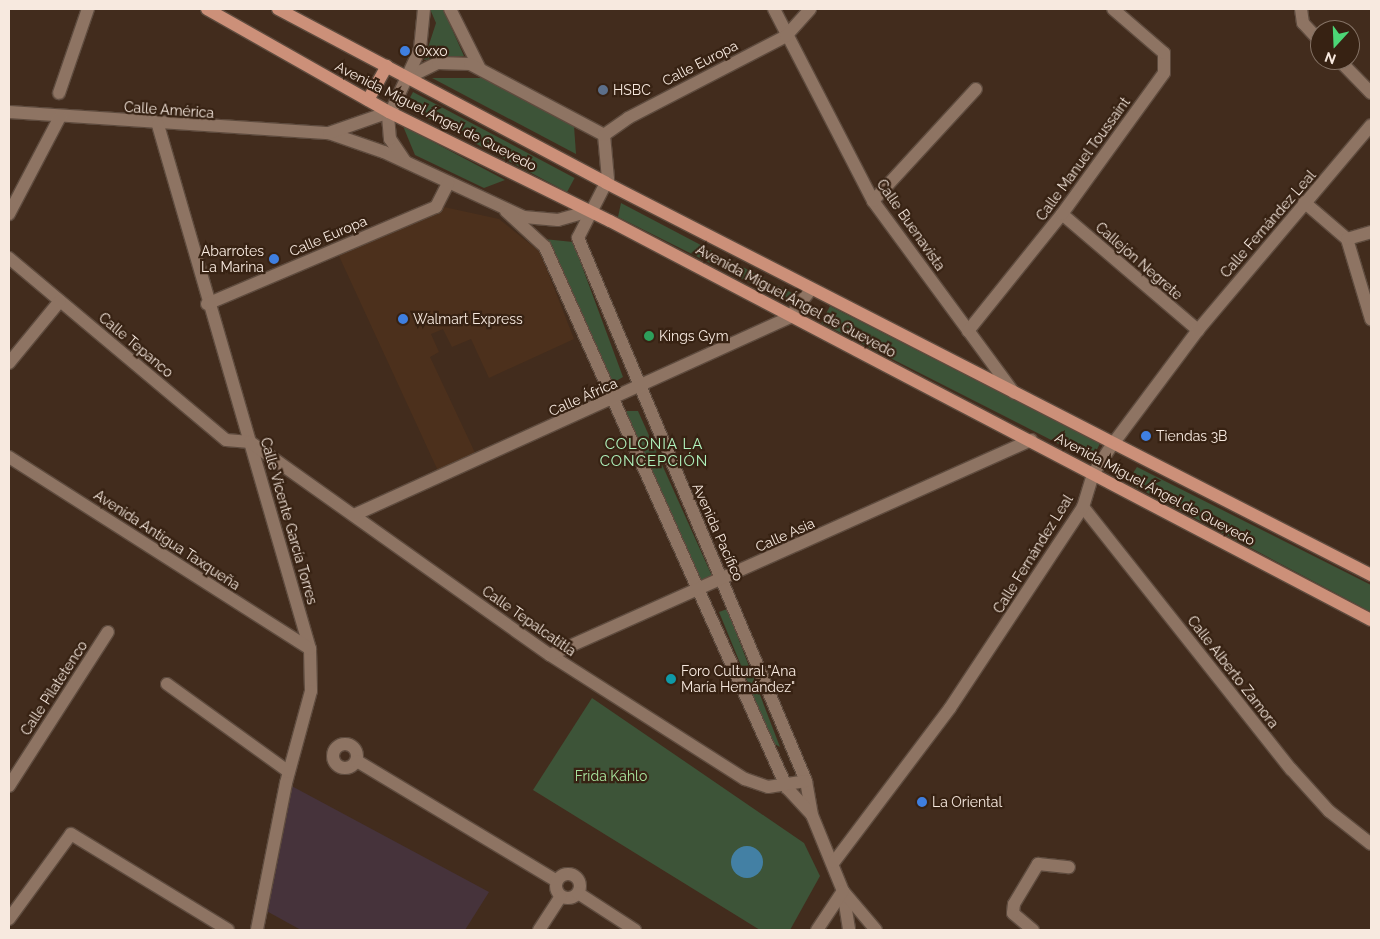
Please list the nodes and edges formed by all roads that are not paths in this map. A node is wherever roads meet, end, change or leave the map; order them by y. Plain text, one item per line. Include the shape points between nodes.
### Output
1 (88, 9) edge
2 (207, 9) edge
3 (278, 9) edge
4 (424, 9) edge
5 (450, 9) edge
6 (774, 9) edge
7 (810, 9) edge
8 (1113, 9) edge
9 (1301, 9) edge
10 (1310, 30) edge
11 (786, 36) junction
12 (387, 66) junction
13 (479, 67) junction
14 (1349, 70) edge
15 (409, 77) junction
16 (976, 89) dead end
17 (59, 93) dead end
18 (1371, 93) edge
19 (368, 100) junction
20 (9, 112) edge
21 (389, 112) junction
22 (60, 117) junction
23 (158, 125) junction
24 (1371, 125) edge
25 (329, 133) junction
26 (604, 135) junction
27 (407, 163) junction
28 (448, 183) junction
29 (606, 183) junction
30 (873, 201) junction
31 (1304, 202) junction
32 (590, 210) junction
33 (506, 211) junction
34 (9, 214) edge
35 (1062, 214) junction
36 (1371, 232) edge
37 (1347, 239) junction
38 (9, 258) edge
39 (811, 289) junction
40 (60, 301) junction
41 (207, 304) junction
42 (790, 316) junction
43 (1371, 319) edge
44 (1198, 330) junction
45 (968, 331) junction
46 (9, 363) edge
47 (639, 388) junction
48 (1014, 394) junction
49 (610, 401) junction
50 (1031, 440) junction
51 (250, 442) junction
52 (1112, 445) junction
53 (9, 457) edge
54 (1094, 474) junction
55 (1083, 507) junction
56 (354, 515) junction
57 (1371, 575) edge
58 (723, 580) junction
59 (697, 592) junction
60 (1371, 620) edge
61 (108, 632) dead end
62 (310, 649) junction
63 (550, 655) junction
64 (167, 684) dead end
65 (357, 761) dead end
66 (289, 772) junction
67 (806, 781) junction
68 (9, 786) edge
69 (787, 788) junction
70 (812, 815) junction
71 (1371, 844) edge
72 (834, 862) junction
73 (1069, 867) dead end
74 (557, 881) junction
75 (843, 890) junction
76 (578, 893) junction
77 (561, 896) junction
78 (9, 919) edge
79 (228, 930) edge
80 (257, 930) edge
81 (539, 930) edge
82 (635, 930) edge
83 (817, 930) edge
84 (848, 930) edge
85 (876, 930) edge
86 (1033, 930) edge

1 - 17 street
2 - 19 main road, Avenida Miguel Ángel de Quevedo
3 - 12 main road, Avenida Miguel Ángel de Quevedo
4 - 15 street via 425,29
5 - 13 street
6 - 11 street, Calle Buenavista
7 - 11 street
8 - 35 street, Calle Manuel Toussaint via 1164,53 1167,65
9 - 10 street via 1303,23
11 - 26 street, Calle Europa via 628,118
11 - 30 street, Calle Buenavista
12 - 15 main road, Avenida Miguel Ángel de Quevedo
12 - 19 main road
13 - 15 street, Avenida Miguel Ángel de Quevedo via 444,62
13 - 26 street, Avenida Miguel Ángel de Quevedo
14 - 18 street
15 - 21 street
15 - 29 main road, Avenida Miguel Ángel de Quevedo
16 - 30 street
19 - 21 main road, Avenida Miguel Ángel de Quevedo
20 - 22 street, Calle América
21 - 25 street, Calle América
21 - 27 street, Calle América via 390,139
21 - 32 main road, Avenida Miguel Ángel de Quevedo
22 - 23 street, Calle América
22 - 34 street
23 - 25 street, Calle América
23 - 41 street, Calle Vicente García Torres
24 - 31 street, Calle Fernández Leal
25 - 27 street, Calle América
26 - 29 street via 609,162
27 - 28 street, Calle América
28 - 33 street, Calle América
28 - 41 street, Calle Europa via 436,207
29 - 32 street, Avenida Pacífico
29 - 39 main road, Avenida Miguel Ángel de Quevedo
30 - 45 street, Calle Buenavista
31 - 37 street
31 - 44 street, Calle Fernández Leal
32 - 33 street, Calle América via 548,220
32 - 42 main road, Avenida Miguel Ángel de Quevedo
32 - 47 street, Avenida Pacífico via 578,238
33 - 49 street, Avenida Pacífico via 545,247
35 - 44 street, Callejón Negrete
35 - 45 street, Calle Manuel Toussaint
36 - 37 street
37 - 43 street
38 - 40 street, Calle Tepanco
39 - 42 street, Calle África
39 - 48 main road, Avenida Miguel Ángel de Quevedo
40 - 46 street
40 - 51 street, Calle Tepanco via 226,440
41 - 51 street, Calle Vicente García Torres
42 - 47 street, Calle África
42 - 50 main road, Avenida Miguel Ángel de Quevedo
44 - 52 street, Calle Fernández Leal
45 - 48 street, Calle Buenavista
47 - 49 street, Calle África
47 - 58 street, Avenida Pacífico
48 - 52 main road, Avenida Miguel Ángel de Quevedo
49 - 56 street, Calle África
49 - 59 street, Avenida Pacífico
50 - 54 main road, Avenida Miguel Ángel de Quevedo
50 - 58 street, Calle Asia
51 - 56 street, Calle Tepalcatitla
51 - 62 street, Calle Vicente García Torres
52 - 54 street, Calle Fernández Leal
52 - 57 main road, Avenida Miguel Ángel de Quevedo
53 - 62 street, Avenida Antigua Taxqueña
54 - 55 street, Calle Fernández Leal
54 - 60 main road, Avenida Miguel Ángel de Quevedo
55 - 71 street, Calle Alberto Zamora via 1291,770 1328,810
55 - 72 street, Calle Fernández Leal via 950,708
56 - 63 street, Calle Tepalcatitla
58 - 59 street, Calle Asia
58 - 67 street, Avenida Pacífico
59 - 63 street, Calle Asia
59 - 69 street, Avenida Pacífico
61 - 68 street, Calle Pilatetenco
62 - 66 street, Calle Vicente García Torres via 311,691
63 - 69 street, Calle Tepalcatitla via 746,779
64 - 66 street
65 - 74 street
66 - 80 street, Calle Vicente García Torres
67 - 69 street
67 - 70 street, Avenida Pacífico
69 - 70 street, Avenida Pacífico
70 - 72 street, Avenida Pacífico
72 - 75 street, Avenida Pacífico
73 - 86 street via 1038,864 1014,904 1013,913
74 - 76 street via 574,876 579,882
74 - 77 street
75 - 83 street
75 - 84 street, Avenida Pacífico
75 - 85 street
76 - 77 street via 572,898
76 - 82 street
77 - 81 street
78 - 79 street via 71,834

